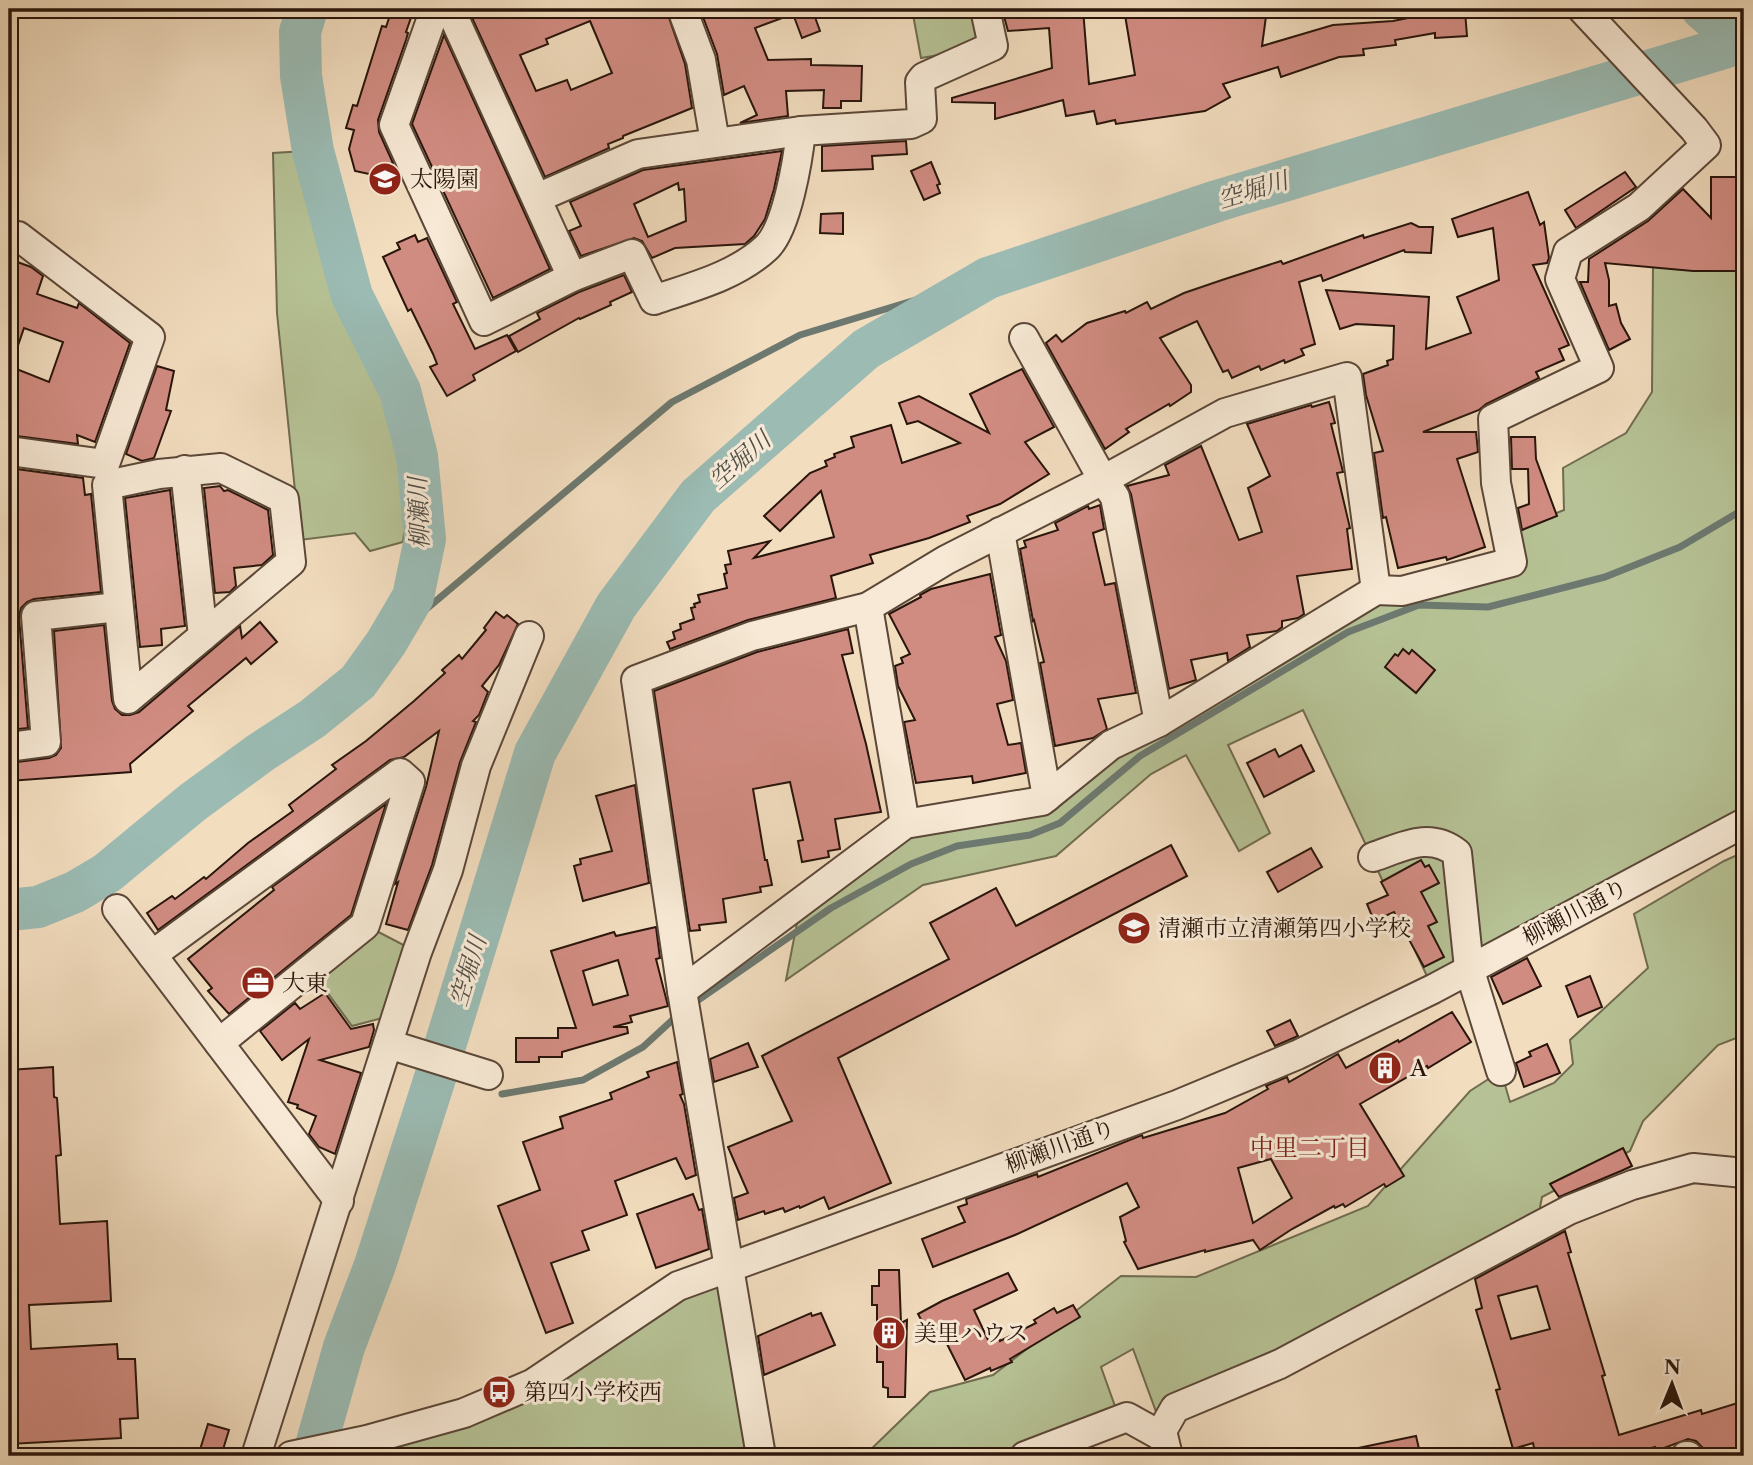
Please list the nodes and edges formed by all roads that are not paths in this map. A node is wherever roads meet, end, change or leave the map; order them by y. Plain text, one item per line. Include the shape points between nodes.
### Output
1 (435, 9) edge
2 (450, 9) edge
3 (682, 9) edge
4 (985, 9) edge
5 (1583, 11) edge
6 (802, 131) junction
7 (715, 142) junction
8 (537, 198) junction
9 (9, 237) edge
10 (572, 277) junction
11 (1024, 338) dead end
12 (9, 451) edge
13 (185, 470) junction
14 (106, 475) junction
15 (1103, 480) junction
16 (1000, 532) junction
17 (1376, 590) junction
18 (118, 607) junction
19 (868, 607) junction
20 (203, 636) junction
21 (529, 636) dead end
22 (1159, 722) junction
23 (9, 747) edge
24 (1047, 797) junction
25 (1744, 823) edge
26 (905, 824) junction
27 (1373, 857) dead end
28 (117, 909) dead end
29 (152, 955) junction
30 (1469, 968) junction
31 (684, 1004) junction
32 (219, 1042) junction
33 (391, 1044) junction
34 (1502, 1071) dead end
35 (488, 1075) dead end
36 (1744, 1173) edge
37 (339, 1201) junction
38 (730, 1268) junction
39 (1166, 1446) edge
40 (256, 1456) edge
41 (291, 1456) edge
42 (761, 1456) edge
43 (1025, 1456) edge

1 - 10 street via 394,125 484,321
2 - 8 street
3 - 7 street via 701,60
4 - 6 street via 993,46 924,77 920,82 922,118 911,124
5 - 17 street via 1706,145 1639,206 1568,252 1560,279 1599,369 1493,419 1496,483 1512,562 1402,591
6 - 7 street
6 - 10 street via 776,236 750,260 710,281 654,300 632,254
7 - 8 street via 638,154
8 - 10 street
9 - 14 street via 18,236 150,337
11 - 15 street
12 - 14 street
13 - 14 street
13 - 20 street
13 - 20 street via 221,468 284,499 291,562
14 - 18 street
15 - 16 street
15 - 17 street via 1225,413 1347,377
15 - 22 street via 1115,497
16 - 19 street
16 - 24 street
17 - 22 street
18 - 20 street via 128,699
18 - 23 street via 36,615 46,742
19 - 26 street
19 - 31 street via 751,636 636,680
21 - 33 street via 476,766 448,870 417,952
22 - 24 street via 1111,745
24 - 26 street
25 - 30 street, 柳瀬川通り
26 - 31 street
27 - 30 street via 1422,841 1446,845 1457,853
28 - 29 street
29 - 32 street
29 - 32 street via 400,772 410,782 365,925
30 - 34 street
30 - 38 street, 柳瀬川通り via 1297,1055 1177,1105
31 - 38 street
32 - 37 street
33 - 35 street
33 - 37 street
36 - 39 street via 1693,1168 1569,1210 1280,1364 1175,1408 1162,1431
37 - 40 street
38 - 41 street, 柳瀬川通り via 678,1286 533,1384 464,1413
38 - 42 street
39 - 43 street via 1127,1417

